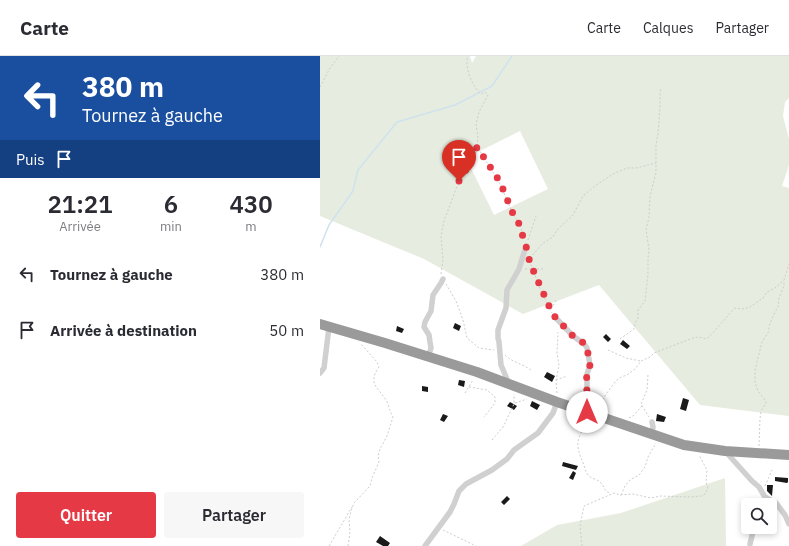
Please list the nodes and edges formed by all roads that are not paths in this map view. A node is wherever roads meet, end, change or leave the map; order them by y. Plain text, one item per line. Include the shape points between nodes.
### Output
1 (526, 246) road end
2 (443, 279) road end
3 (555, 317) road end
4 (325, 326) edge
5 (428, 356) junction
6 (320, 373) edge
7 (509, 384) junction
8 (557, 402) junction
9 (591, 413) junction
10 (652, 422) road end
11 (655, 434) junction
12 (725, 451) junction
13 (789, 455) edge
14 (766, 498) edge
15 (777, 504) edge
16 (789, 524) edge
17 (752, 534) edge
18 (750, 544) dead end
19 (425, 546) edge

1 - 7 street via 520,266 507,290 506,308 497,334 501,365
2 - 5 street via 433,295 432,311 424,322 431,348
3 - 9 street via 587,348 590,365 586,385
4 - 5 highway
4 - 6 street via 324,368
5 - 7 highway
7 - 8 highway
8 - 9 highway
8 - 19 street via 553,413 538,433 501,463 458,491 454,504
9 - 11 highway
10 - 11 street
11 - 12 highway via 684,445
12 - 13 highway
12 - 14 street
15 - 16 street
17 - 18 street

